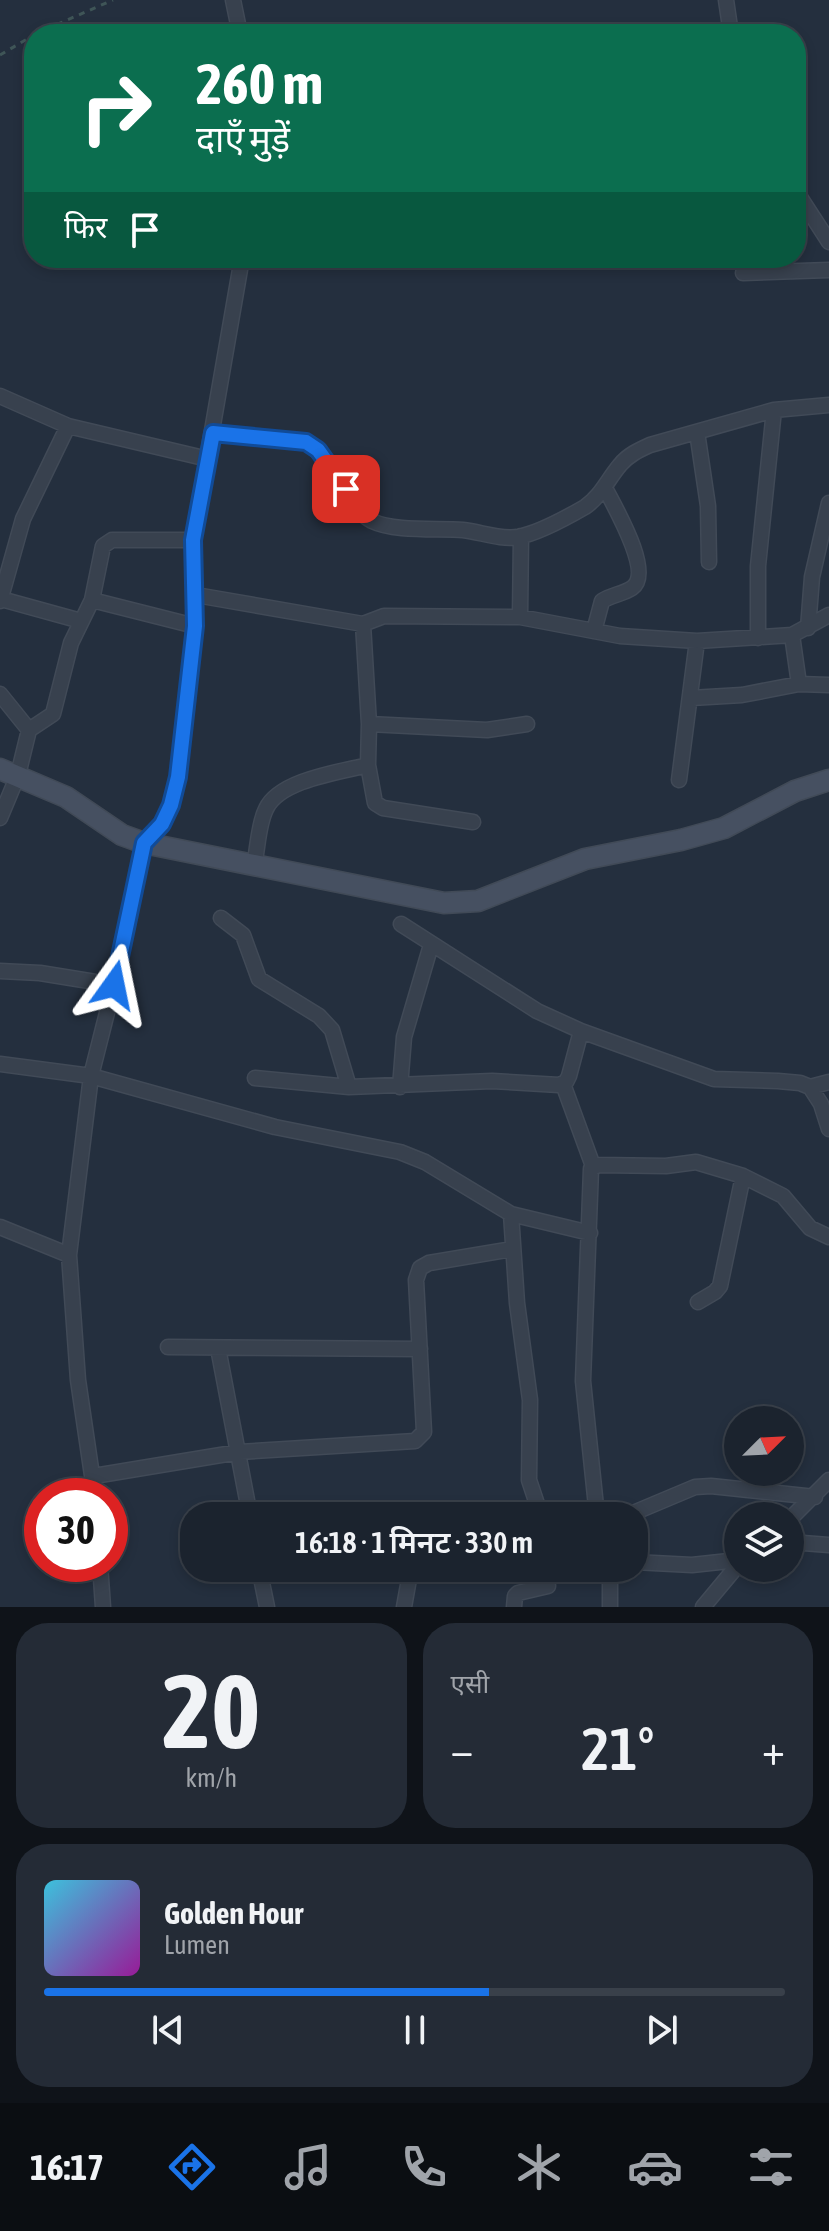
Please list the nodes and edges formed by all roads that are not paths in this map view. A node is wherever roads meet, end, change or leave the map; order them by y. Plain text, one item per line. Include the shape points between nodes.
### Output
1 (233, 0) edge
2 (726, 0) edge
3 (238, 24) edge
4 (730, 24) edge
5 (806, 206) edge
6 (829, 242) edge
7 (240, 268) edge
8 (829, 270) edge
9 (743, 273) dead end
10 (0, 396) edge
11 (829, 405) edge
12 (774, 410) junction
13 (68, 426) junction
14 (697, 432) junction
15 (213, 433) junction
16 (208, 459) junction
17 (605, 488) junction
18 (829, 503) edge
19 (521, 536) junction
20 (193, 540) junction
21 (709, 562) dead end
22 (196, 595) junction
23 (0, 600) edge
24 (92, 600) junction
25 (829, 615) edge
26 (520, 617) junction
27 (81, 621) junction
28 (363, 624) junction
29 (195, 626) junction
30 (808, 628) junction
31 (594, 631) junction
32 (792, 635) junction
33 (758, 638) junction
34 (697, 641) junction
35 (799, 684) junction
36 (829, 685) edge
37 (0, 694) edge
38 (691, 698) junction
39 (369, 724) junction
40 (527, 724) dead end
41 (29, 730) junction
42 (368, 765) junction
43 (9, 772) edge
44 (679, 780) dead end
45 (829, 780) edge
46 (0, 818) edge
47 (473, 822) dead end
48 (144, 843) junction
49 (254, 865) junction
50 (221, 918) dead end
51 (401, 924) dead end
52 (431, 945) junction
53 (0, 971) edge
54 (114, 985) junction
55 (581, 1031) junction
56 (0, 1064) edge
57 (91, 1076) junction
58 (255, 1078) dead end
59 (829, 1082) edge
60 (563, 1084) junction
61 (349, 1087) junction
62 (400, 1087) junction
63 (810, 1087) junction
64 (829, 1129) edge
65 (593, 1166) junction
66 (743, 1176) junction
67 (511, 1214) junction
68 (0, 1227) edge
69 (590, 1233) junction
70 (829, 1237) edge
71 (512, 1249) junction
72 (69, 1255) junction
73 (698, 1302) dead end
74 (168, 1347) dead end
75 (218, 1348) junction
76 (420, 1349) junction
77 (239, 1452) junction
78 (94, 1476) joint
79 (829, 1480) edge
80 (815, 1497) junction
81 (248, 1502) edge
82 (536, 1502) edge
83 (596, 1502) edge
84 (648, 1507) edge
85 (804, 1507) edge
86 (804, 1543) edge
87 (829, 1545) edge
88 (648, 1563) edge
89 (724, 1563) edge
90 (724, 1580) edge
91 (101, 1582) edge
92 (262, 1582) edge
93 (408, 1582) edge
94 (610, 1582) edge
95 (548, 1586) dead end
96 (103, 1607) edge
97 (267, 1607) edge
98 (404, 1607) edge
99 (514, 1607) edge
100 (610, 1607) edge
101 (703, 1607) edge

1 - 3 street
2 - 4 street
5 - 6 street
7 - 15 street
8 - 9 street
10 - 13 street
11 - 12 street
12 - 14 street
12 - 33 street via 758,566
13 - 16 street
13 - 23 street via 23,519
14 - 17 street via 633,453
14 - 21 street via 708,506
15 - 16 street
15 - 19 street via 306,442 318,450 359,510 384,525
16 - 20 street
17 - 19 street via 585,507
17 - 31 street via 624,525 639,576 632,588 602,601
18 - 30 street via 812,577
19 - 26 street
20 - 22 street
20 - 24 street via 106,542
22 - 28 street
22 - 29 street
23 - 27 street
24 - 27 street
24 - 29 street
25 - 30 street
26 - 28 street via 384,616
26 - 31 street
27 - 41 street via 53,714
28 - 39 street
29 - 48 street via 178,777 162,824
30 - 32 street
31 - 34 street
32 - 33 street
32 - 35 street
33 - 34 street
34 - 38 street
35 - 36 street
35 - 38 street
37 - 41 street
38 - 44 street
39 - 40 street via 487,730
39 - 42 street
41 - 43 street
42 - 47 street via 375,803 383,808
42 - 49 street via 306,780 272,800 265,810
43 - 46 street
43 - 48 street via 66,797 122,835
45 - 49 street via 795,791 724,828 585,859 478,901 444,903
48 - 49 street
48 - 54 street
50 - 61 street via 243,935 259,979 319,1016 332,1030
51 - 52 street
52 - 55 street via 537,1011
52 - 62 street via 404,1037
53 - 54 street
54 - 57 street
55 - 60 street
55 - 63 street via 714,1079
56 - 57 street
57 - 67 street via 275,1127 413,1157
57 - 72 street
58 - 61 street
59 - 63 street
60 - 62 street via 492,1081
60 - 65 street
61 - 62 street
63 - 64 street
65 - 66 street via 696,1162
65 - 69 street
66 - 70 street via 783,1196 810,1228
66 - 73 street via 720,1286
67 - 69 street
67 - 71 street
68 - 72 street
69 - 83 street via 583,1381
71 - 76 street via 420,1268
71 - 82 street via 530,1400 529,1480
72 - 78 street via 78,1380
74 - 75 street
75 - 76 street
75 - 77 street
76 - 77 street via 424,1432 415,1441
77 - 78 street
77 - 81 street
79 - 80 street
80 - 84 street via 711,1486 695,1487
80 - 85 street
86 - 87 street
88 - 89 street
90 - 101 street
91 - 96 street
92 - 97 street
93 - 98 street
94 - 100 street
95 - 99 street via 518,1593

